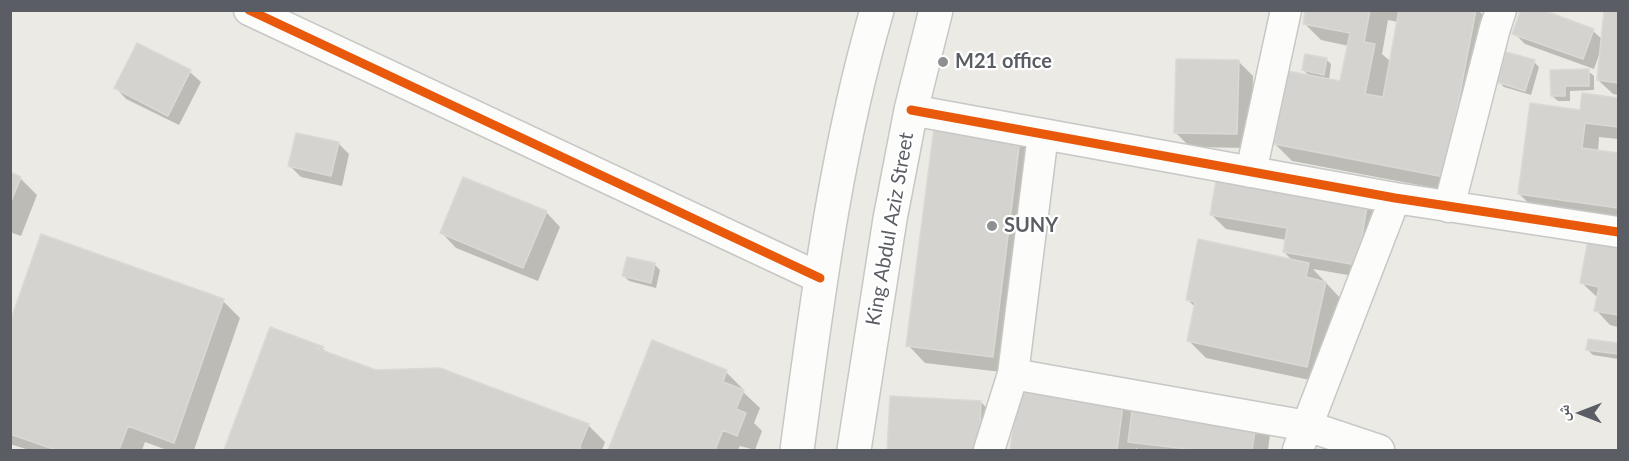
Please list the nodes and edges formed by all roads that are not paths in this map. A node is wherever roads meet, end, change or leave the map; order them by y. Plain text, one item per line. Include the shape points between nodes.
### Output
1 (249, 10) edge
2 (877, 10) edge
3 (936, 10) edge
4 (1286, 10) edge
5 (1502, 10) edge
6 (911, 110) junction
7 (1043, 134) junction
8 (1251, 172) junction
9 (1395, 198) junction
10 (1449, 207) junction
11 (1618, 232) edge
12 (820, 278) junction
13 (1013, 374) junction
14 (1302, 438) edge
15 (856, 446) edge
16 (797, 450) edge
17 (989, 450) edge
18 (1379, 450) edge

1 - 12 street
2 - 12 street via 839,166
3 - 6 street, King Abdul Aziz Street
4 - 8 street
5 - 10 street
6 - 7 street
6 - 15 street, King Abdul Aziz Street via 890,219
7 - 8 street
7 - 13 street
8 - 9 street
9 - 10 street
9 - 14 street
10 - 11 street
12 - 16 street
13 - 14 street
13 - 17 street
14 - 18 street

